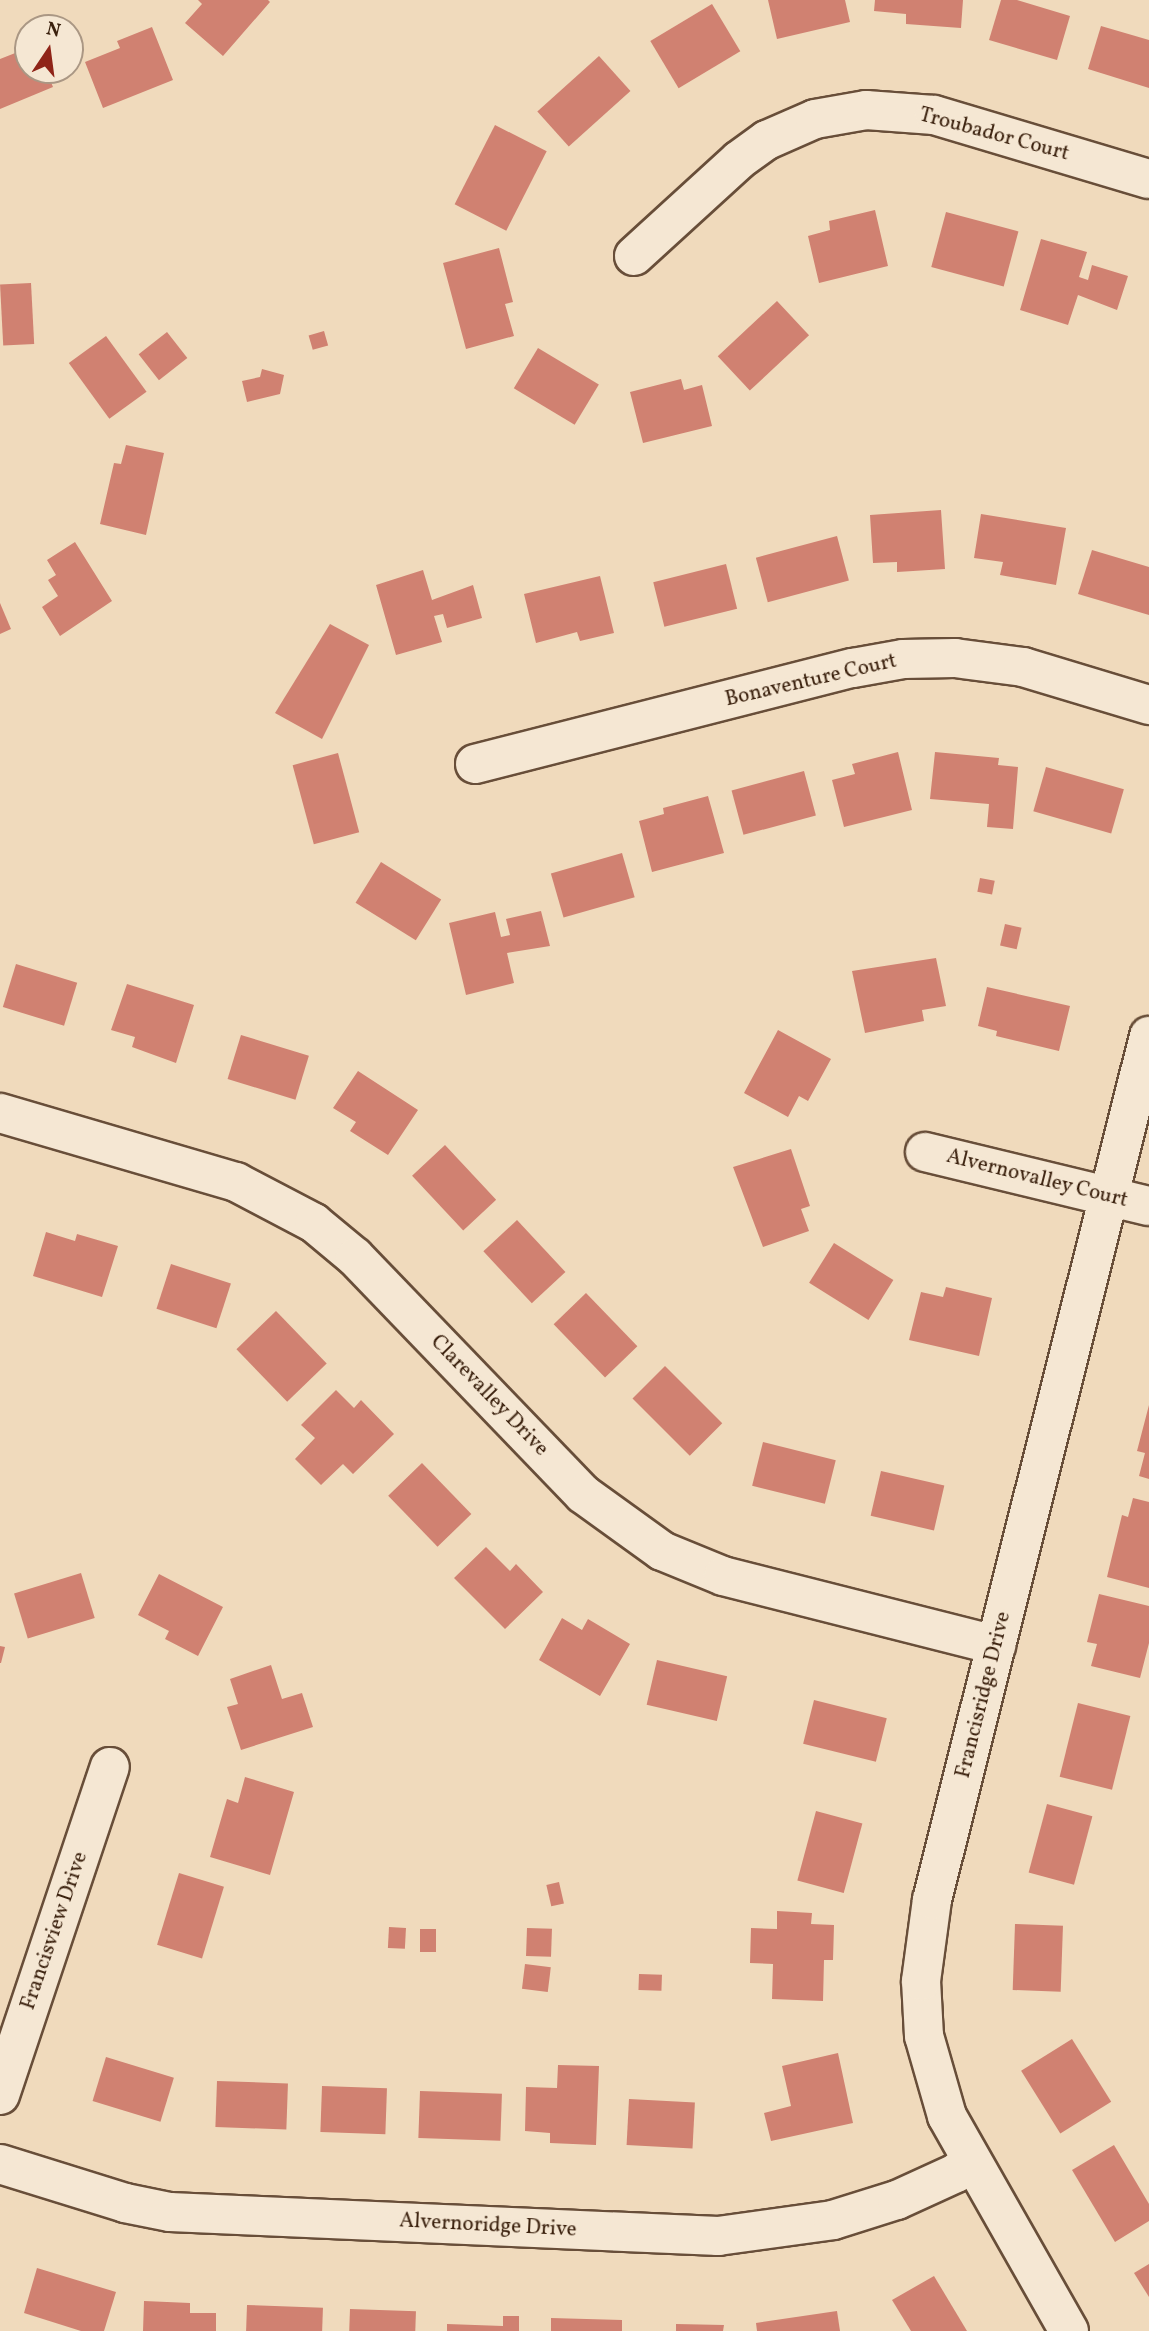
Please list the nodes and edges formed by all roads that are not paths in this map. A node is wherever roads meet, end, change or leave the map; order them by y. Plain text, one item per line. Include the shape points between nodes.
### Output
1 (1149, 179) edge
2 (634, 257) dead end
3 (1149, 705) edge
4 (475, 764) dead end
5 (1149, 1037) edge
6 (0, 1113) edge
7 (925, 1152) dead end
8 (1110, 1196) junction
9 (1149, 1206) edge
10 (996, 1645) junction
11 (110, 1768) dead end
12 (0, 2095) edge
13 (969, 2162) junction
14 (0, 2164) edge
15 (1069, 2331) edge

1 - 2 street, Troubador Court via 934,115 866,110 815,120 767,140
3 - 4 street, Bonaventure Court via 1023,667 955,658 903,659
5 - 8 street, Francisridge Drive
6 - 10 street, Clarevalley Drive via 236,1182 314,1223 355,1257 583,1494 662,1551 723,1576
7 - 8 street, Alvernovalley Court
8 - 9 street, Alvernovalley Court
8 - 10 street, Francisridge Drive
10 - 13 street, Francisridge Drive via 932,1900 921,1982 924,2036 932,2070
11 - 12 street, Francisview Drive
13 - 14 street, Alvernoridge Drive via 957,2173 897,2200 833,2220 719,2236 170,2212 125,2203
13 - 15 street, Francisridge Drive

